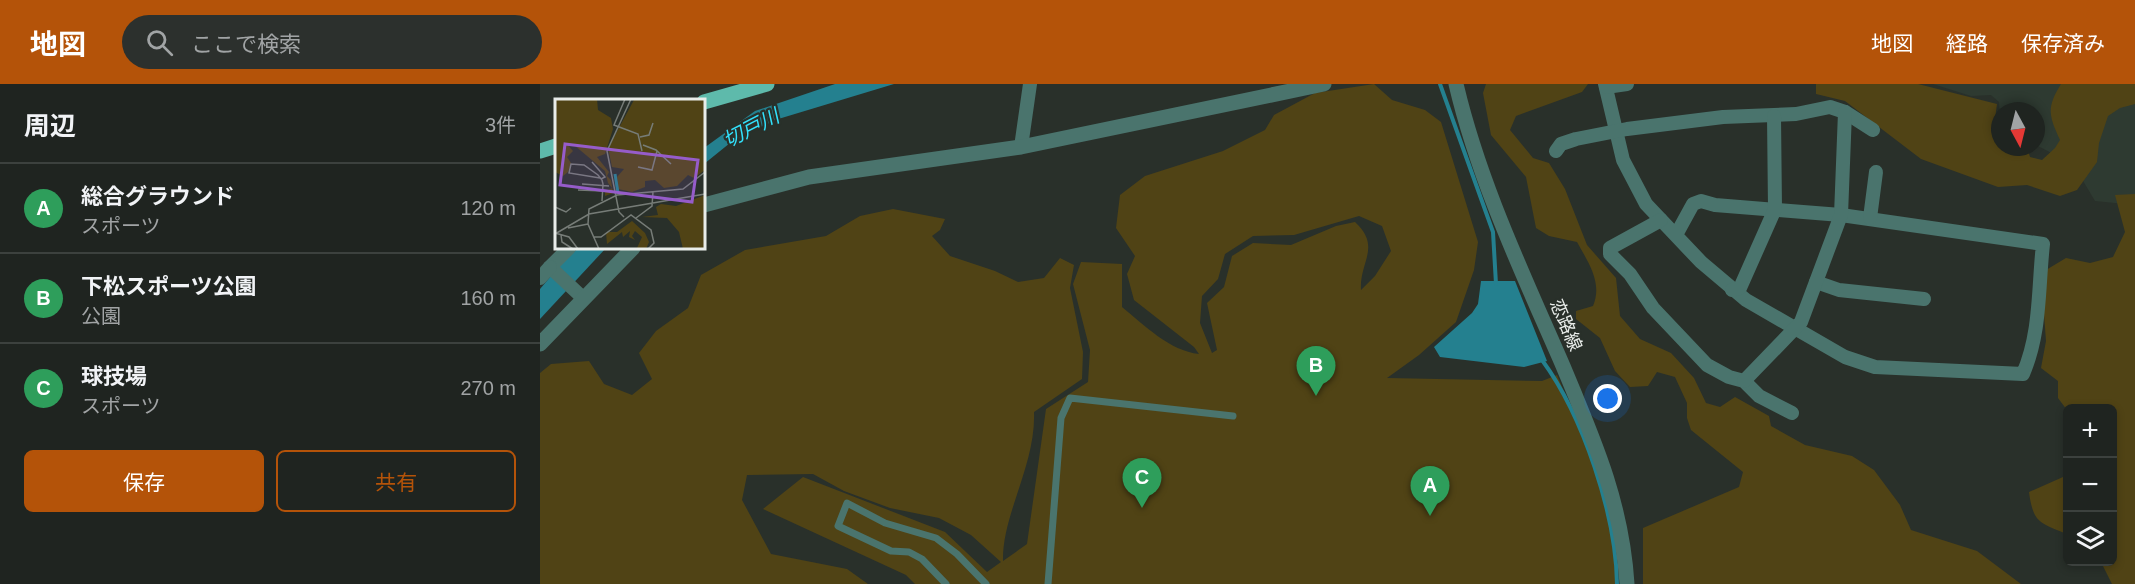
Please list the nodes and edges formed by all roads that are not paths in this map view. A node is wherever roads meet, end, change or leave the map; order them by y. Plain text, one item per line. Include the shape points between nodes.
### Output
1 (767, 84) edge
2 (1030, 84) edge
3 (1324, 84) edge
4 (1455, 84) edge
5 (1627, 84) edge
6 (1606, 86) edge
7 (705, 102) edge
8 (1845, 112) junction
9 (1774, 116) junction
10 (1873, 130) dead end
11 (1616, 132) junction
12 (555, 146) edge
13 (1021, 147) junction
14 (540, 151) edge
15 (1556, 151) dead end
16 (1876, 172) dead end
17 (705, 205) edge
18 (1775, 209) junction
19 (1841, 215) junction
20 (1870, 219) junction
21 (1661, 220) junction
22 (1676, 235) junction
23 (568, 249) edge
24 (632, 249) edge
25 (551, 268) junction
26 (540, 278) edge
27 (1816, 282) junction
28 (1732, 290) junction
29 (579, 295) junction
30 (1924, 299) dead end
31 (1796, 329) junction
32 (540, 344) edge
33 (1744, 381) junction
34 (1792, 413) dead end
35 (1233, 416) dead end
36 (946, 584) edge
37 (986, 584) edge
38 (1048, 584) edge
39 (1627, 584) edge

1 - 7 main road
2 - 13 street
3 - 13 street
4 - 39 street, 恋路線 via 1495,206 1612,489 1621,524
5 - 6 street
6 - 11 street
8 - 9 street via 1830,107
8 - 10 street
8 - 19 street
9 - 11 street via 1723,117
9 - 18 street
11 - 15 street via 1561,144
11 - 21 street via 1636,188
12 - 14 main road
13 - 17 street via 820,175
16 - 20 street
18 - 19 street
18 - 22 street via 1701,201 1693,204
18 - 28 street via 1740,288
19 - 20 street
19 - 27 street
20 - 31 street via 2043,244 2039,319 2023,374 1875,367 1845,357
21 - 22 street
21 - 33 street via 1610,248 1610,254 1630,274 1653,308 1707,365
22 - 28 street
23 - 25 street
24 - 29 street
25 - 26 street
25 - 29 street
27 - 30 street via 1839,290
27 - 31 street
28 - 31 street
29 - 32 street
31 - 33 street
33 - 34 street via 1759,396
35 - 38 lane via 1070,398 1061,418
36 - 37 lane via 922,559 909,552 891,551 838,526 848,503 885,523 936,538

